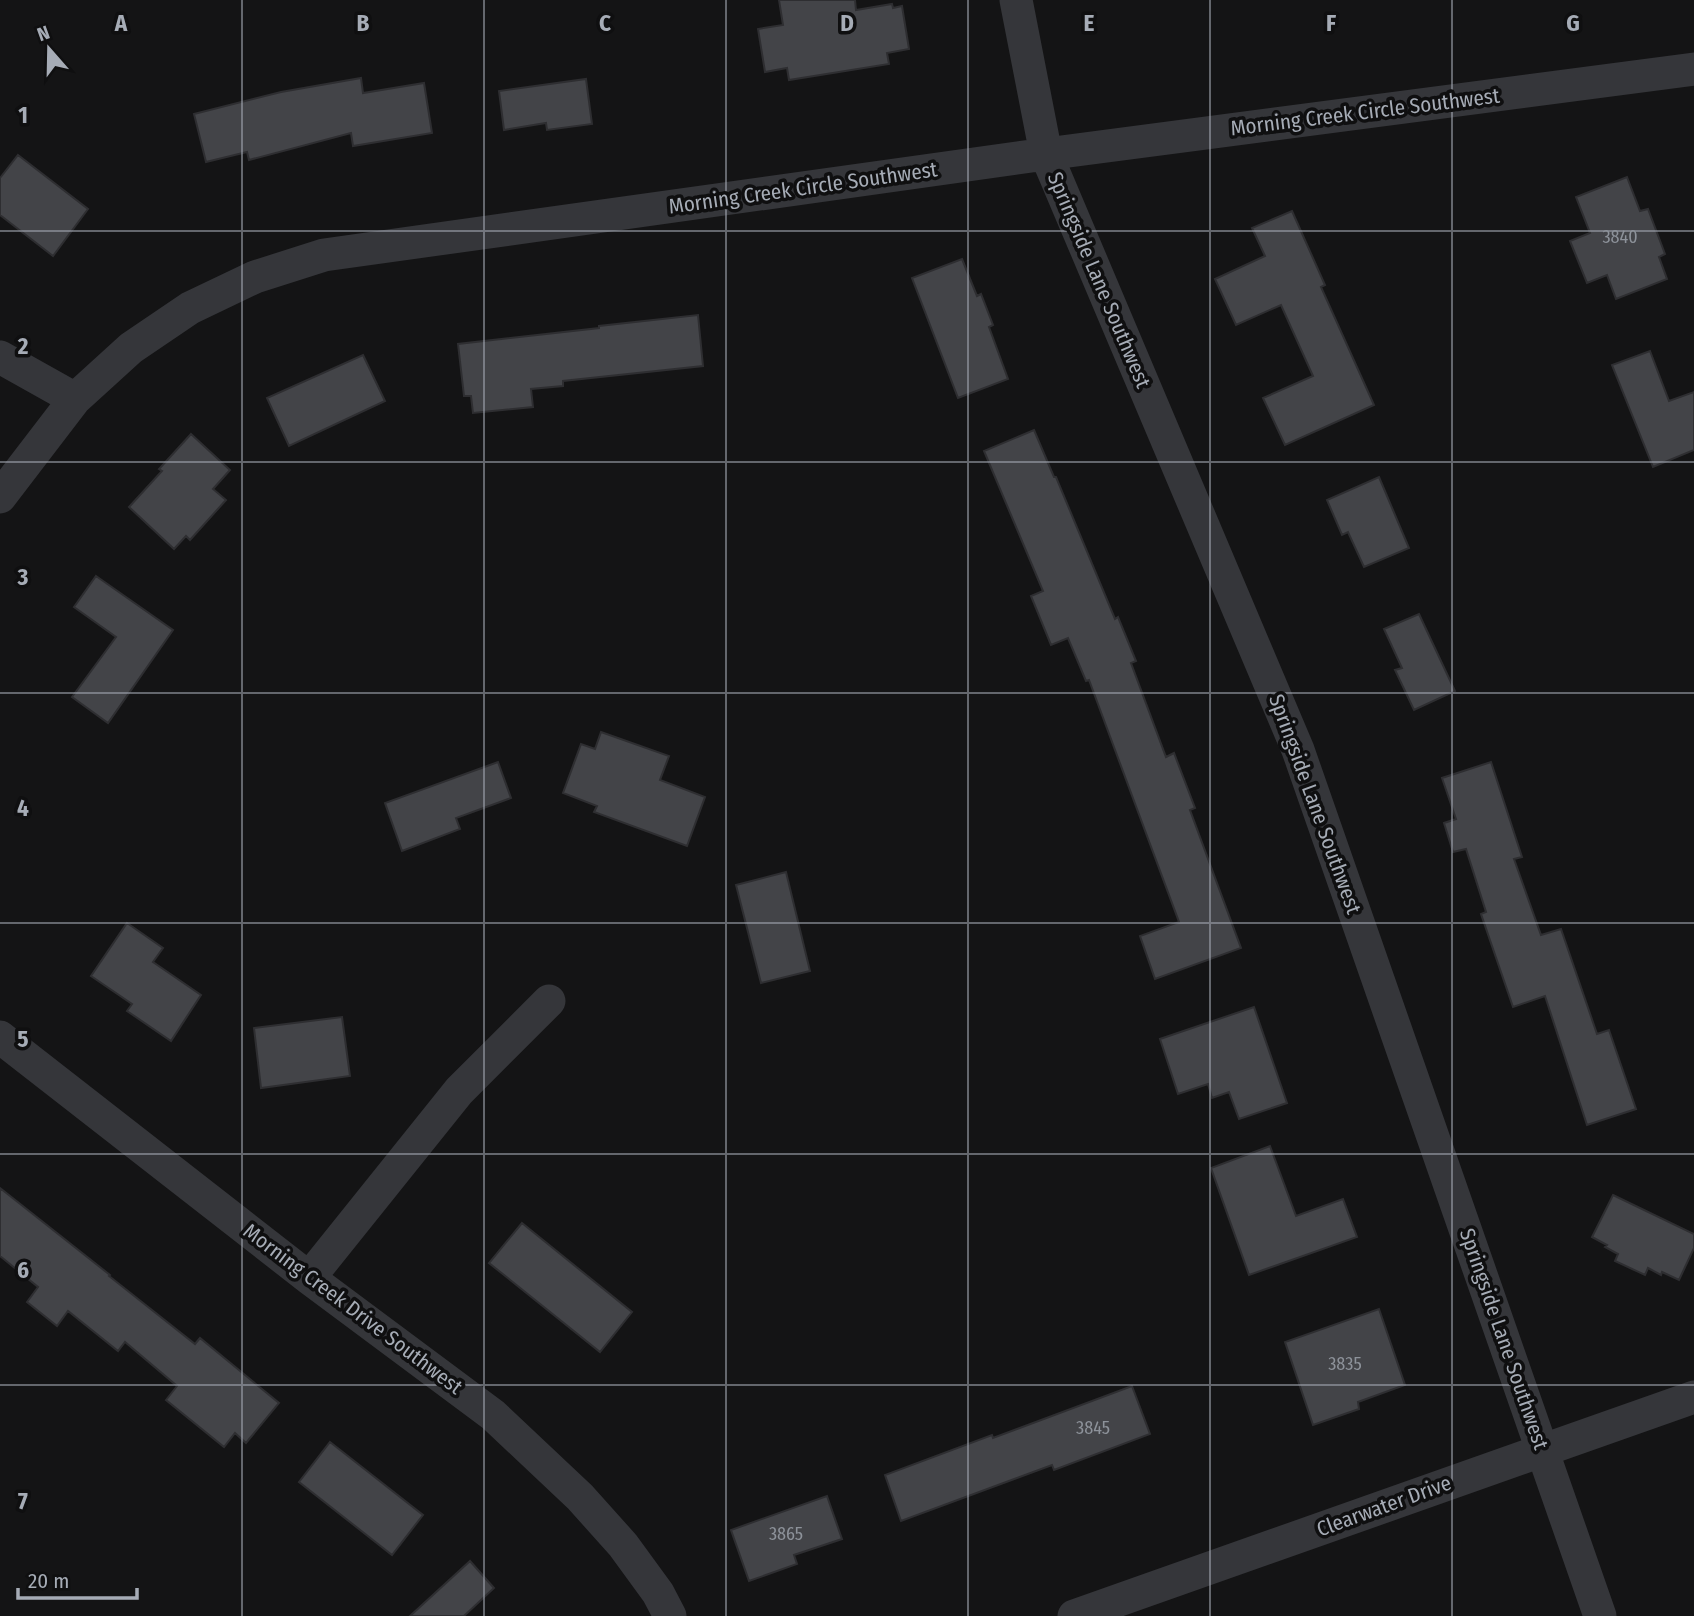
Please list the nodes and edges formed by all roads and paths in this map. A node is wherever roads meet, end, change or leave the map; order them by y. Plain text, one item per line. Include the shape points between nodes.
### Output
1 (1016, 0) edge
2 (1694, 69) edge
3 (1046, 154) junction
4 (0, 356) edge
5 (75, 398) junction
6 (0, 497) edge
7 (549, 1001) dead end
8 (0, 1037) edge
9 (309, 1278) junction
10 (1694, 1396) edge
11 (1542, 1450) junction
12 (670, 1616) edge
13 (1074, 1616) edge
14 (1600, 1616) edge

1 - 3 street, Springside Lane Southwest
2 - 3 street, Morning Creek Circle Southwest
3 - 5 street, Morning Creek Circle Southwest via 324,255 255,277 190,308 131,348
3 - 11 street, Springside Lane Southwest via 1298,750
4 - 5 street
5 - 6 street, Morning Creek Circle Southwest
7 - 9 street via 459,1091
8 - 9 street, Morning Creek Drive Southwest
9 - 12 street, Morning Creek Drive Southwest via 503,1424 623,1545
10 - 11 street, Clearwater Drive
11 - 13 street, Clearwater Drive
11 - 14 street, Springside Lane Southwest

